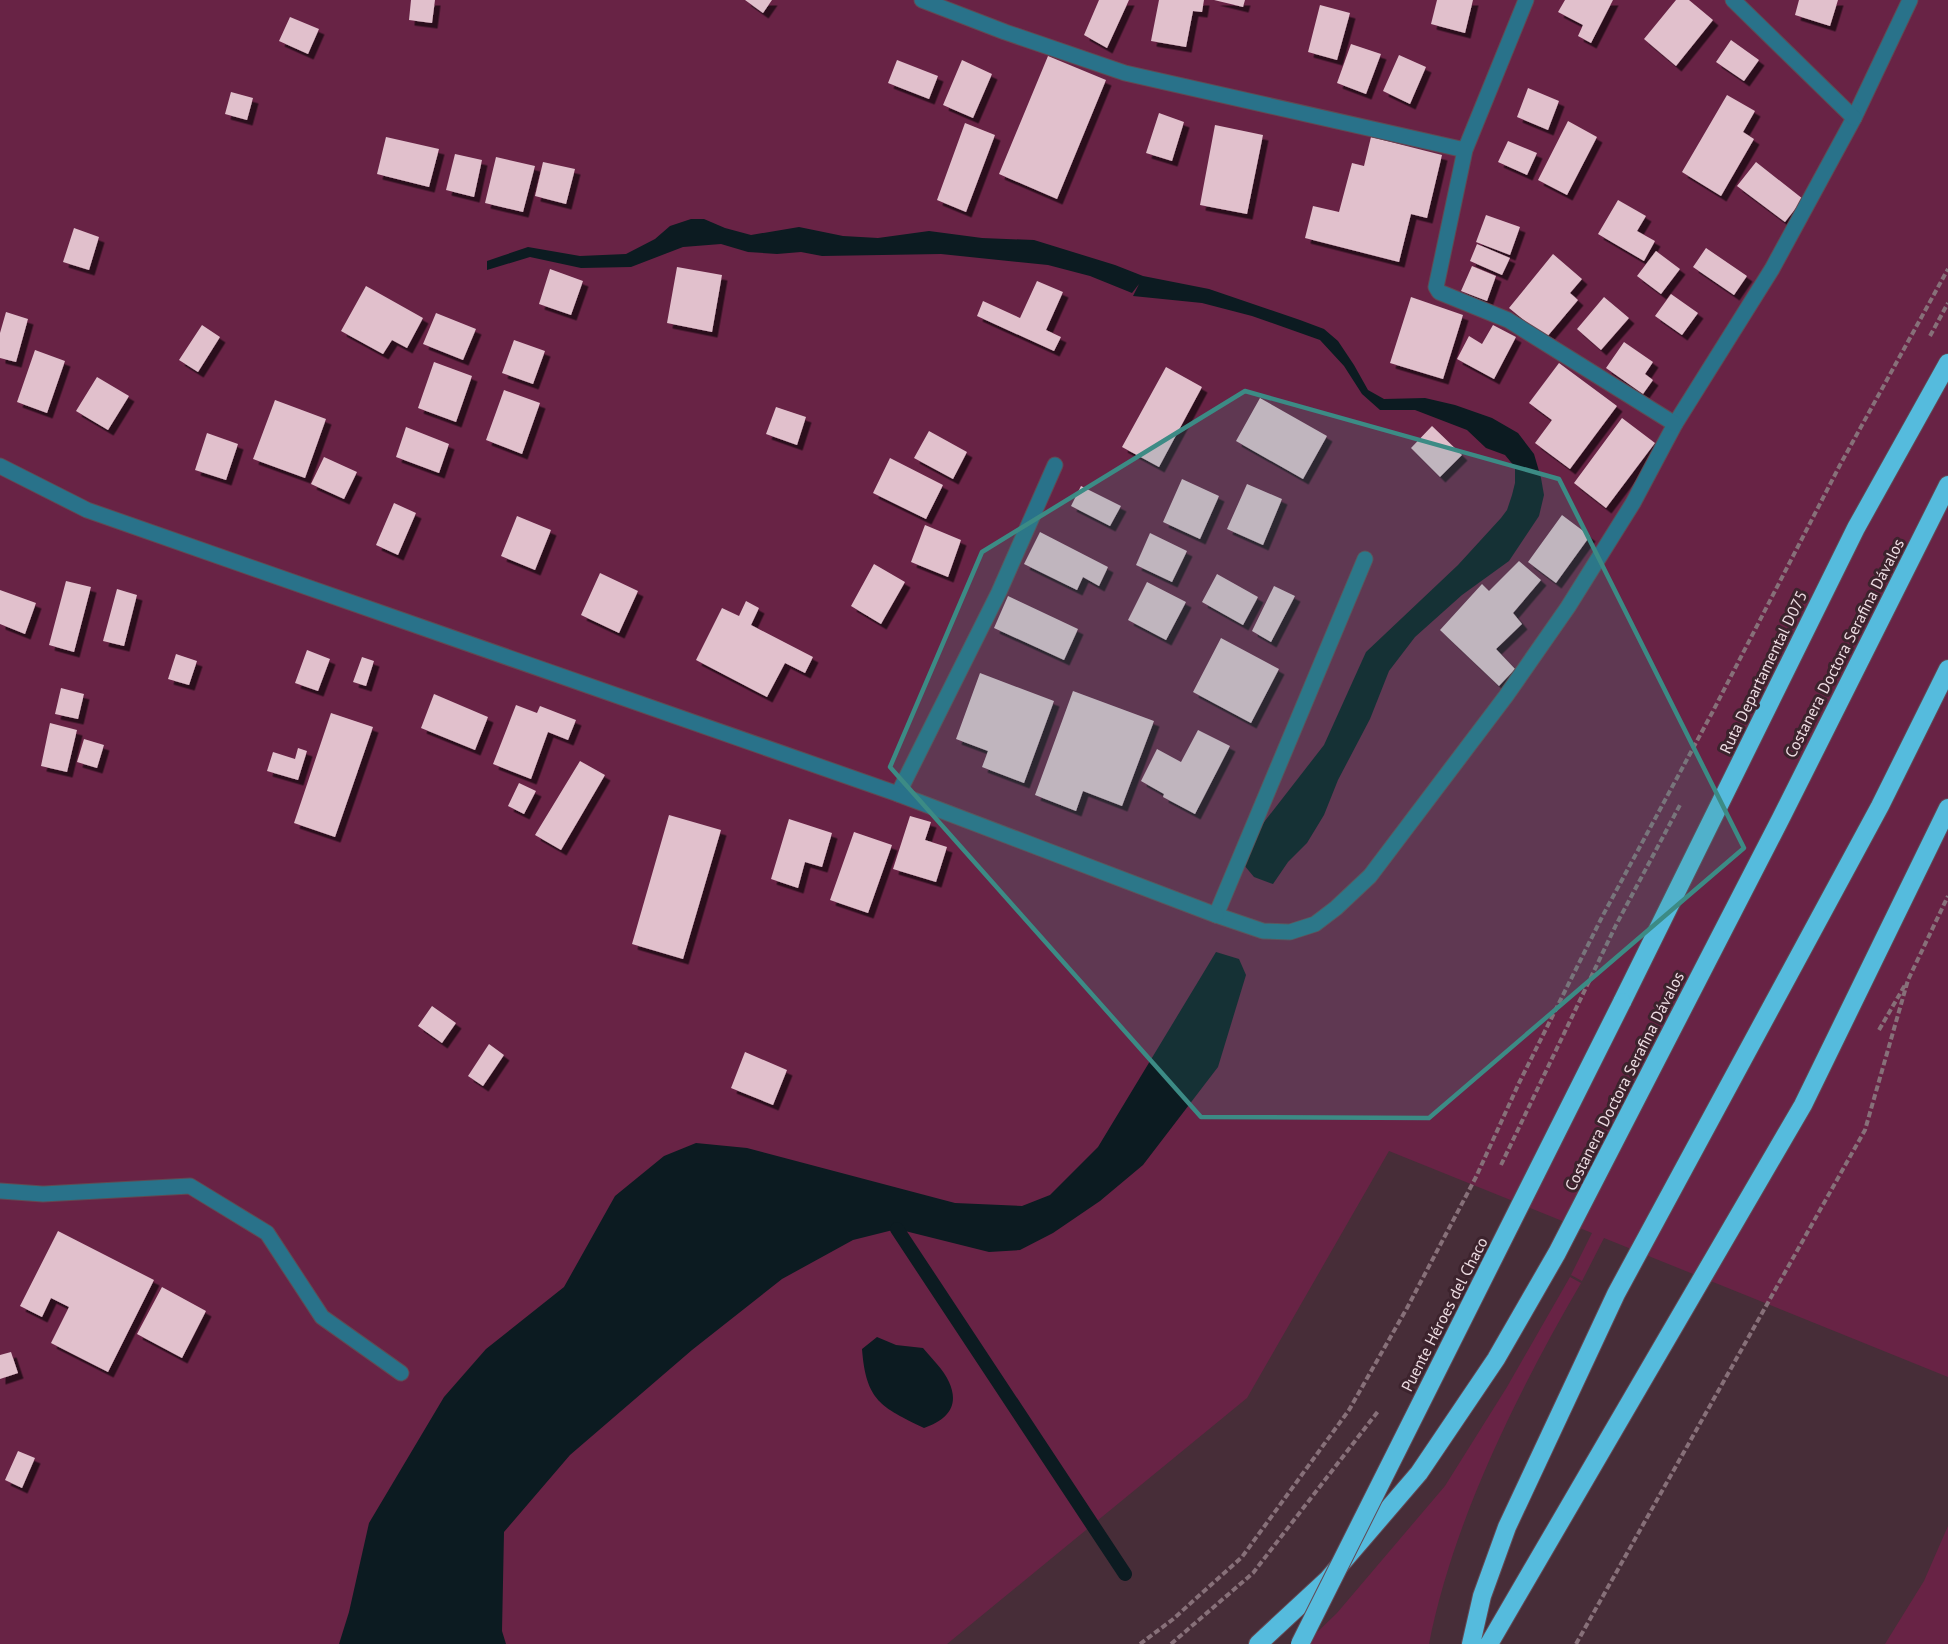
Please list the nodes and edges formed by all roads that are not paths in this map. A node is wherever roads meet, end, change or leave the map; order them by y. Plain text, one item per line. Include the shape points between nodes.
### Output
1 (922, 0) edge
2 (1526, 0) edge
3 (1733, 0) edge
4 (1910, 0) edge
5 (1854, 118) junction
6 (1465, 150) junction
7 (1948, 363) edge
8 (1675, 424) junction
9 (1055, 465) dead end
10 (0, 466) edge
11 (1948, 485) edge
12 (1365, 559) dead end
13 (1948, 669) edge
14 (898, 794) junction
15 (1948, 808) edge
16 (1216, 915) junction
17 (1622, 1002) joint
18 (0, 1191) edge
19 (401, 1372) dead end
20 (1258, 1644) edge
21 (1300, 1644) edge
22 (1471, 1644) edge
23 (1489, 1644) edge

1 - 6 street via 1125,74
2 - 6 street
3 - 5 street
4 - 5 street
5 - 8 street via 1772,269
6 - 8 street via 1436,287 1439,292 1508,320
7 - 17 highway, Ruta Departamental D075 via 1856,528
8 - 16 street via 1633,503 1568,607 1370,876 1316,924 1290,932 1263,931
9 - 14 street via 999,592
10 - 14 street via 87,510
11 - 20 highway, Costanera Doctora Serafina Dávalos via 1563,1243 1497,1359 1419,1473 1328,1578
12 - 16 street
13 - 22 highway via 1880,806 1616,1294 1507,1527 1482,1596
14 - 16 street
15 - 23 highway via 1803,1105
17 - 21 highway, Puente Héroes del Chaco, bridge
18 - 19 street via 43,1194 190,1186 267,1233 322,1317

